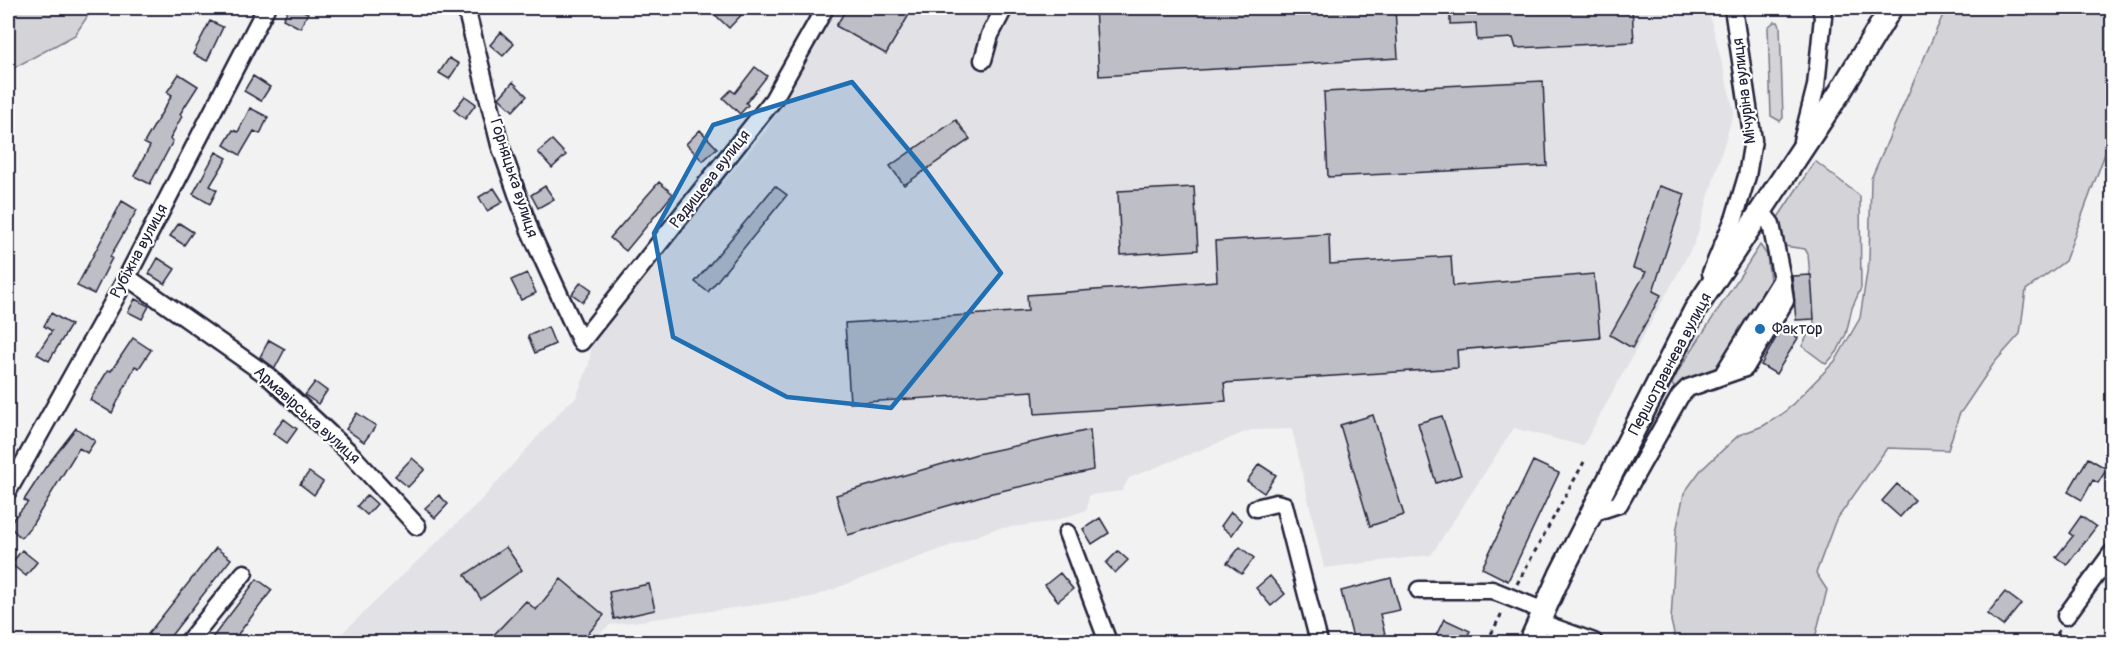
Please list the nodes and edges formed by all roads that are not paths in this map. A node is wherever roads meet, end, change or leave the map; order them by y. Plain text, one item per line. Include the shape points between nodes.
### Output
1 (266, 8) edge
2 (466, 8) edge
3 (825, 8) edge
4 (1004, 8) edge
5 (1733, 8) edge
6 (1821, 8) edge
7 (1891, 8) edge
8 (983, 60) dead end
9 (1796, 158) junction
10 (1761, 211) junction
11 (127, 277) junction
12 (1695, 310) junction
13 (581, 342) joint
14 (8, 491) edge
15 (1256, 508) dead end
16 (1592, 513) junction
17 (417, 526) dead end
18 (1067, 533) dead end
19 (2112, 553) edge
20 (244, 573) dead end
21 (1419, 590) dead end
22 (1541, 616) junction
23 (2066, 616) dead end
24 (188, 642) edge
25 (1108, 642) edge
26 (1319, 642) edge
27 (1530, 642) edge
28 (1594, 642) edge

1 - 11 street, Рубіжна вулиця
2 - 13 street, Горняцька вулиця via 500,145 526,220
3 - 13 street, Радищева вулиця via 773,100
4 - 8 street
5 - 12 street, Мічуріна вулиця via 1753,140 1748,176 1735,216
6 - 9 street via 1816,86
7 - 9 main road, Першотравнева вулиця
9 - 10 main road, Першотравнева вулиця
10 - 12 main road, Першотравнева вулиця
10 - 16 street via 1771,224 1785,301 1745,368 1688,388 1619,504
11 - 14 street, Рубіжна вулиця
11 - 17 street, Армавірська вулиця via 268,376 349,452
12 - 16 main road, Першотравнева вулиця
15 - 26 street via 1284,505
16 - 22 main road, Першотравнева вулиця
18 - 25 street
19 - 23 street
20 - 24 street
21 - 22 street via 1477,589 1510,596
22 - 27 main road, Першотравнева вулиця
22 - 28 street

